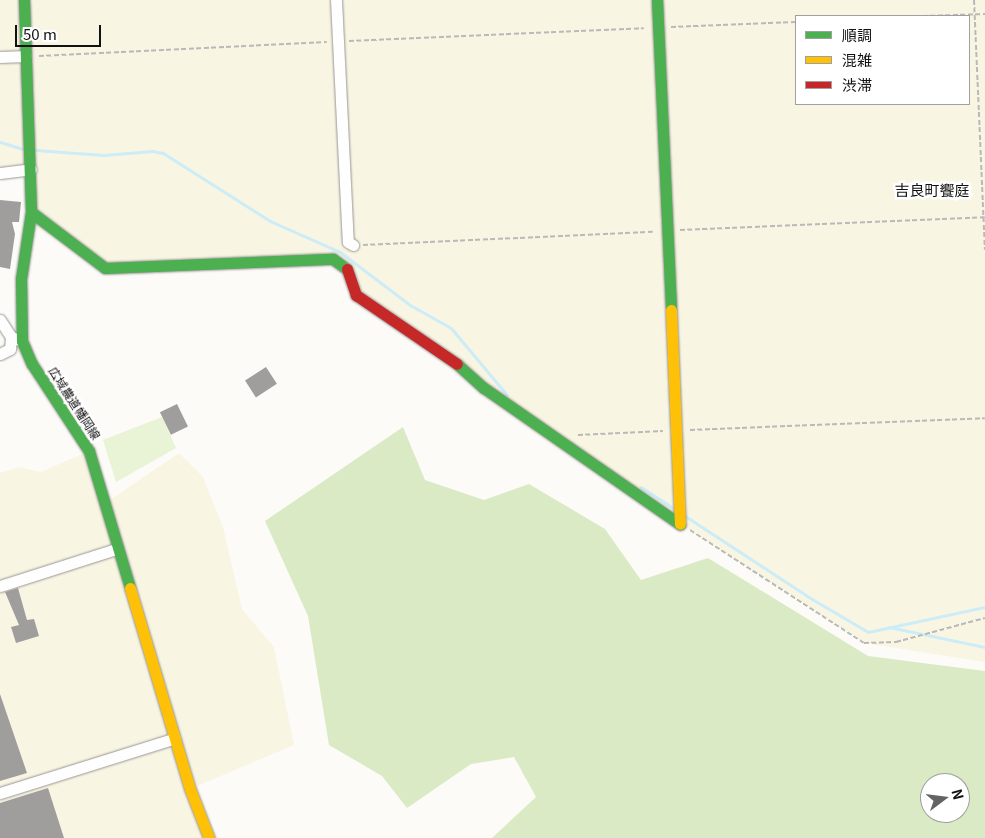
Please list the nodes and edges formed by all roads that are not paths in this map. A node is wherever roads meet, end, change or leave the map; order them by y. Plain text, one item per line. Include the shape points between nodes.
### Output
1 (24, 0) edge
2 (336, 0) edge
3 (657, 0) edge
4 (26, 56) junction
5 (0, 57) edge
6 (31, 163) junction
7 (0, 173) edge
8 (31, 212) junction
9 (353, 245) dead end
10 (0, 320) edge
11 (17, 339) junction
12 (0, 354) edge
13 (116, 549) junction
14 (0, 586) edge
15 (175, 738) junction
16 (0, 793) edge
17 (209, 838) edge

1 - 4 street, 広域農道幡岡線
2 - 9 street via 348,242
3 - 8 street via 680,524 484,388 443,352 356,295 349,271 333,259 105,268
4 - 5 street
4 - 6 street, 広域農道幡岡線
6 - 7 street
6 - 8 street, 広域農道幡岡線
8 - 11 street, 広域農道幡岡線
10 - 11 street
11 - 12 street via 10,349
11 - 13 street, 広域農道幡岡線 via 89,451
13 - 14 street
13 - 15 street, 広域農道幡岡線
15 - 16 street
15 - 17 street, 広域農道幡岡線

